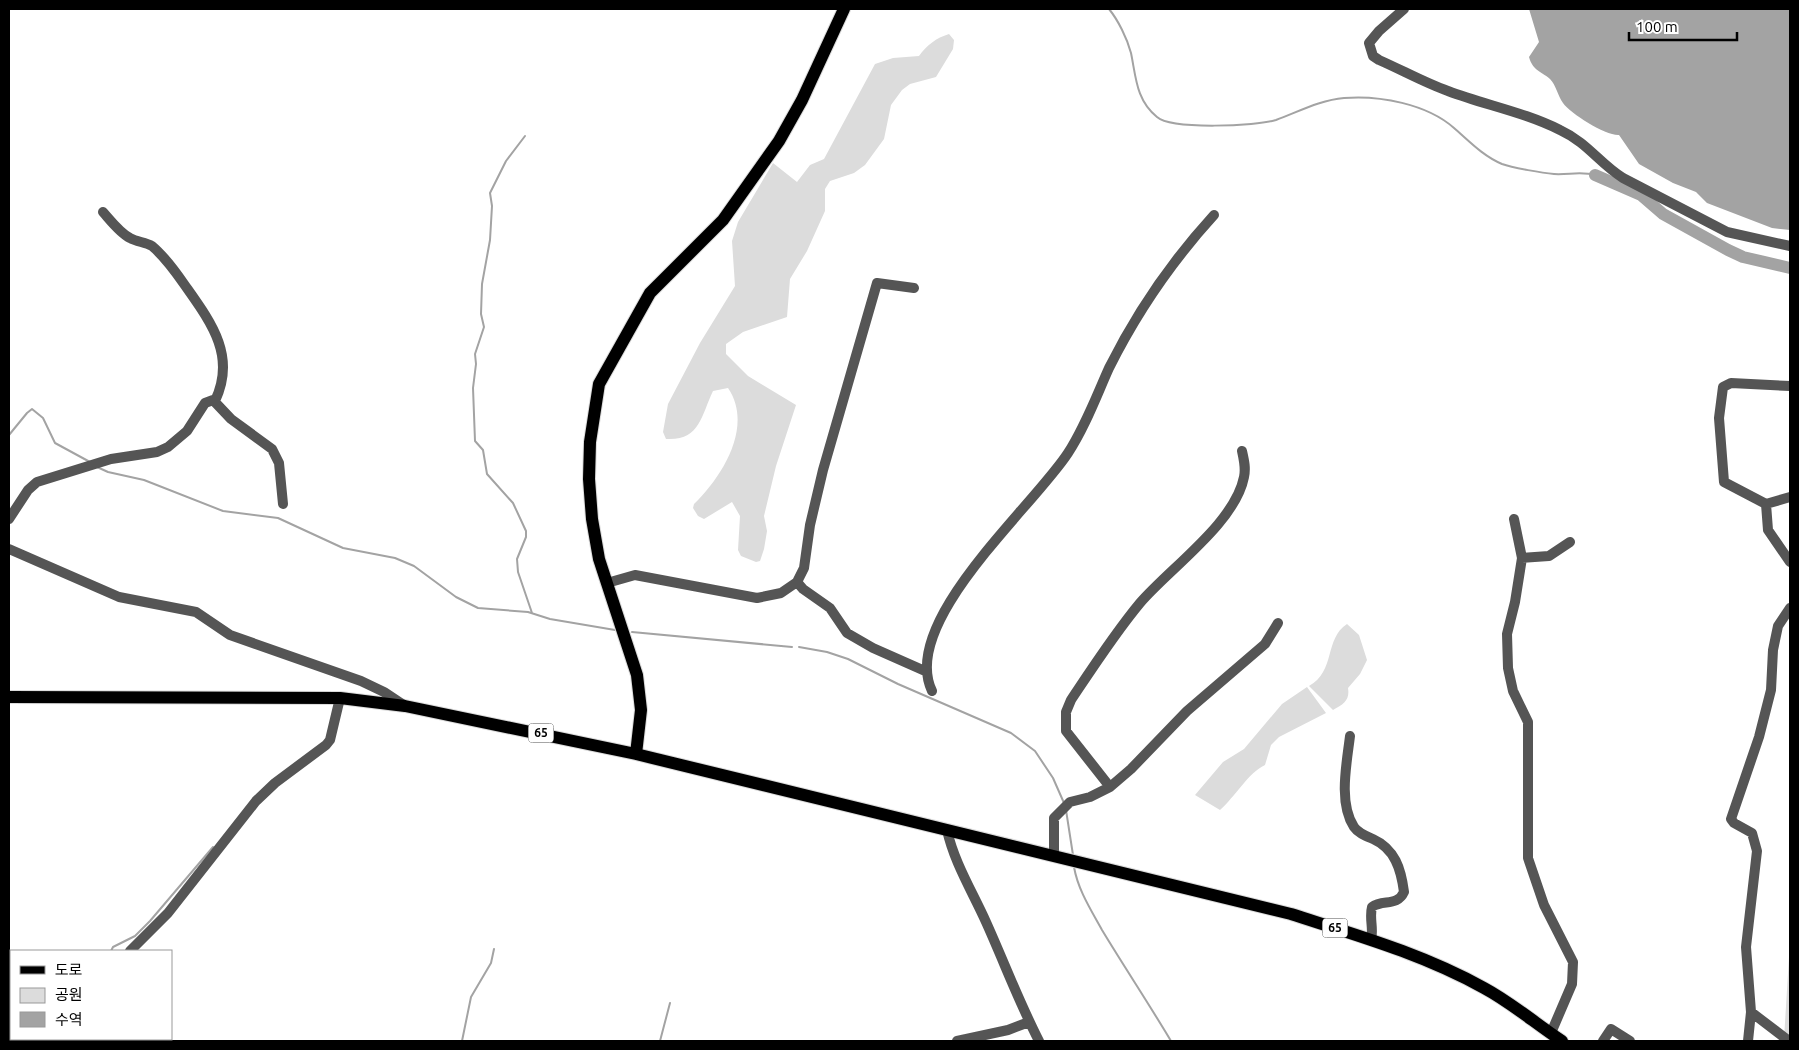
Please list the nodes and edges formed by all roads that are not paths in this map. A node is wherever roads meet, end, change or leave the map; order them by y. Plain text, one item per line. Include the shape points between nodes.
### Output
1 (844, 9) edge
2 (1404, 9) edge
3 (103, 212) dead end
4 (1214, 215) dead end
5 (1790, 246) edge
6 (914, 288) dead end
7 (1790, 386) edge
8 (214, 401) junction
9 (1242, 451) dead end
10 (1790, 497) edge
11 (283, 504) dead end
12 (1766, 504) junction
13 (9, 519) edge
14 (1514, 519) dead end
15 (1570, 542) dead end
16 (9, 549) edge
17 (1522, 558) junction
18 (1790, 562) edge
19 (607, 582) junction
20 (797, 582) junction
21 (1790, 608) edge
22 (1278, 623) dead end
23 (925, 671) junction
24 (932, 691) dead end
25 (9, 697) edge
26 (340, 698) junction
27 (405, 706) junction
28 (1350, 736) dead end
29 (636, 754) junction
30 (1110, 787) junction
31 (946, 830) junction
32 (1058, 857) junction
33 (1371, 940) junction
34 (131, 950) edge
35 (1751, 1012) junction
36 (1029, 1022) junction
37 (1551, 1034) junction
38 (957, 1041) edge
39 (1039, 1041) edge
40 (1562, 1041) edge
41 (1602, 1041) edge
42 (1630, 1041) edge
43 (1748, 1041) edge
44 (1789, 1041) edge

1 - 19 main road via 802,100 779,141 723,220 650,294 601,379 592,425 589,479 594,540
2 - 5 street via 1369,43 1373,56 1379,60 1448,92 1561,130 1588,146 1623,178 1727,232
3 - 8 street via 130,238 157,251 180,278 216,332 223,366 221,387
4 - 23 street via 1182,251 1145,304 1067,455 960,585 940,623
6 - 20 street via 877,284 823,470 804,568
7 - 12 street via 1739,382 1723,388 1721,396 1719,418 1724,482
8 - 11 street via 231,419 272,449 279,463
8 - 13 street via 205,403 187,431 168,447 157,452 111,459 37,482
9 - 30 street via 1244,476 1235,502 1223,519 1140,602 1071,700 1066,712 1066,731
10 - 12 street
12 - 18 street via 1768,530
14 - 17 street
15 - 17 street via 1549,556
16 - 27 street via 119,597 196,612 230,635 361,681
17 - 37 street via 1507,634 1509,677 1529,730 1528,858 1544,905 1573,962 1572,984
19 - 20 street via 635,575 757,598 781,593
19 - 29 main road via 637,675 641,710
20 - 23 street via 830,608 847,633
21 - 35 street via 1778,626 1771,690 1731,819 1752,833 1757,851 1746,954
22 - 30 street via 1265,644 1187,710
23 - 24 street
25 - 26 main road, 65
26 - 27 main road, 65
26 - 34 street via 326,745 256,801 168,913
27 - 29 main road, 65
28 - 33 street via 1346,771 1348,816 1357,831 1389,849 1398,866 1404,892 1394,902 1372,907 1374,929
29 - 31 main road, 65
30 - 32 street via 1070,802 1054,818
31 - 32 main road, 65
31 - 36 street via 950,846
32 - 33 main road, 65 via 1253,904
33 - 37 main road, 65 via 1426,960 1483,987
35 - 43 street
35 - 44 street
36 - 38 street
36 - 39 street
37 - 40 main road, 65
41 - 42 street via 1611,1029

